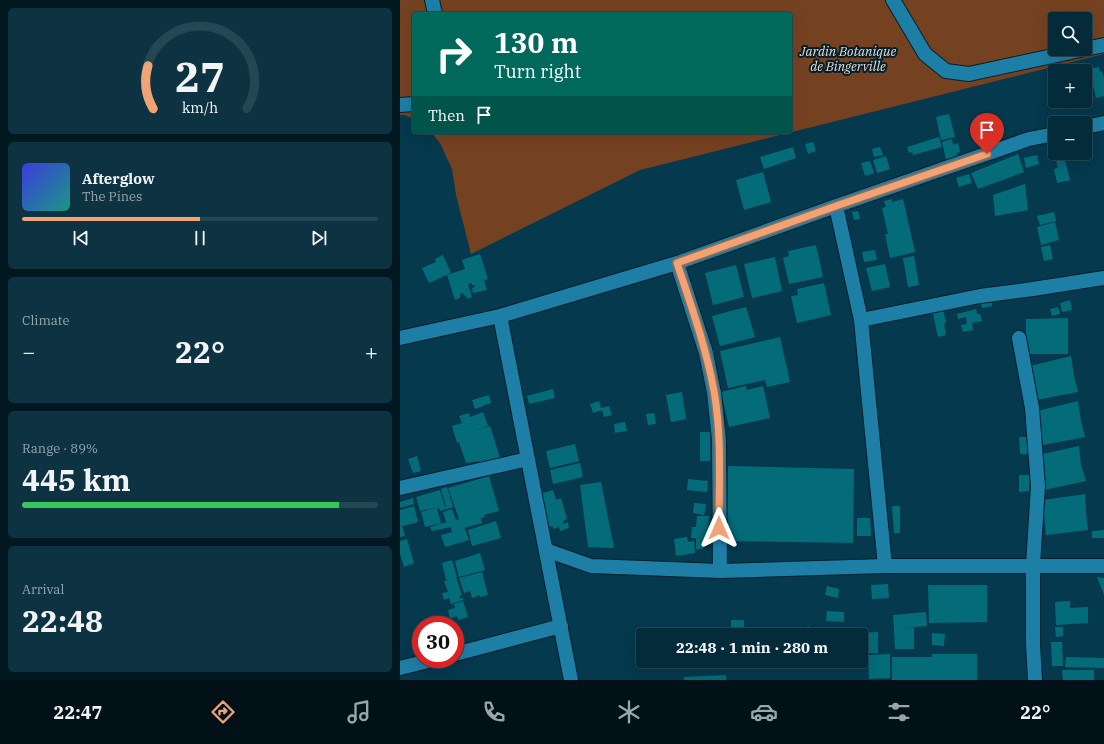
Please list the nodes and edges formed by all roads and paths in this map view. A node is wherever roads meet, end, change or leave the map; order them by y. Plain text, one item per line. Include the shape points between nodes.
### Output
1 (432, 0) edge
2 (893, 0) edge
3 (435, 12) edge
4 (1104, 45) edge
5 (1092, 48) edge
6 (1053, 56) edge
7 (412, 104) edge
8 (400, 105) edge
9 (1104, 123) edge
10 (1092, 126) edge
11 (1048, 135) edge
12 (836, 206) junction
13 (677, 263) junction
14 (1104, 278) edge
15 (500, 316) junction
16 (861, 320) junction
17 (400, 338) edge
18 (1019, 338) dead end
19 (528, 459) junction
20 (400, 488) edge
21 (546, 550) junction
22 (885, 566) junction
23 (1033, 566) junction
24 (1104, 566) edge
25 (720, 571) junction
26 (561, 626) junction
27 (464, 652) edge
28 (412, 665) edge
29 (400, 668) edge
30 (571, 680) edge
31 (1035, 680) edge

1 - 3 street
2 - 6 street via 925,54 946,71 969,74
4 - 5 street
7 - 8 street
9 - 10 street
11 - 12 street via 1030,139
12 - 13 street
12 - 16 street
13 - 15 street
13 - 25 street via 706,353 714,392 719,440
14 - 16 street via 980,296
15 - 17 street
15 - 19 street
16 - 22 street
18 - 23 street via 1032,408 1036,449 1038,486
19 - 20 street
19 - 21 street
21 - 25 street via 591,566
21 - 26 street
22 - 23 street
22 - 25 street
23 - 24 street
23 - 31 street
26 - 27 street
26 - 30 street
28 - 29 street

